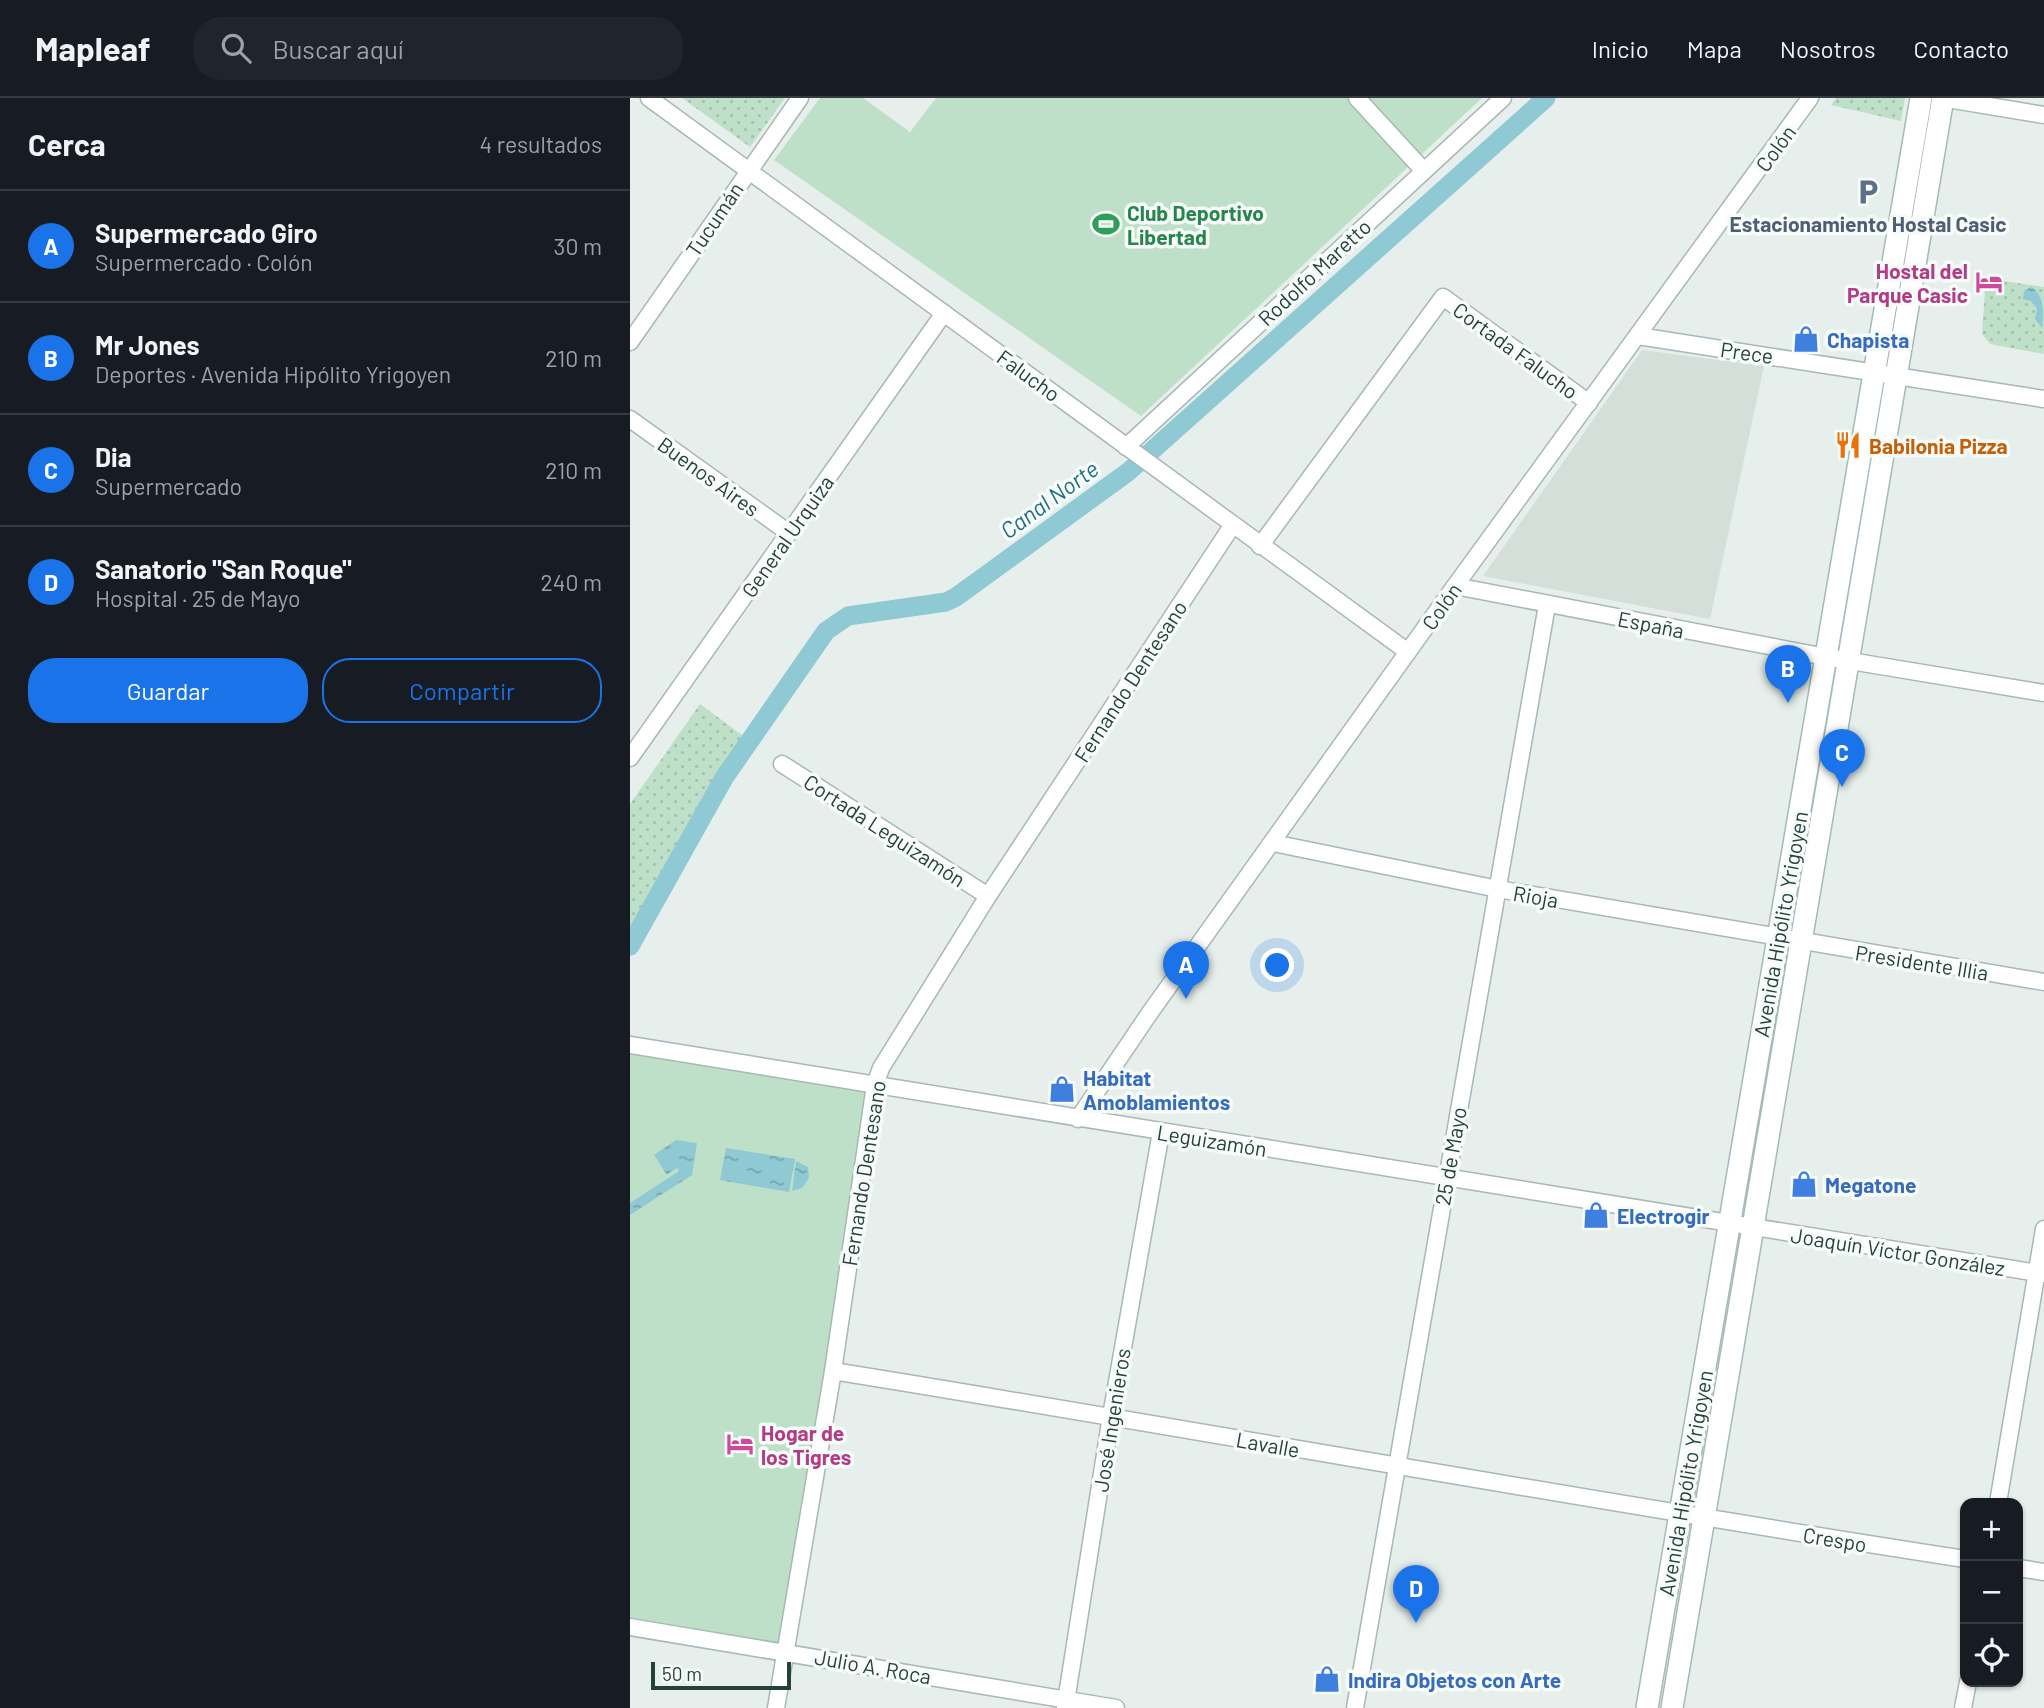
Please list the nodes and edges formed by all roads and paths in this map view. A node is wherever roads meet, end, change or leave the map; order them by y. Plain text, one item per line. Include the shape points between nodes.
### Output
1 (649, 98) edge
2 (800, 98) edge
3 (1357, 98) edge
4 (1503, 98) edge
5 (1810, 98) edge
6 (1921, 98) edge
7 (1942, 98) edge
8 (2044, 115) edge
9 (749, 169) junction
10 (1424, 171) junction
11 (944, 313) junction
12 (1638, 336) junction
13 (630, 342) edge
14 (1874, 370) junction
15 (1896, 374) junction
16 (2044, 400) edge
17 (1589, 403) junction
18 (630, 419) edge
19 (1126, 447) junction
20 (1232, 526) junction
21 (789, 533) junction
22 (1260, 546) junction
23 (1455, 586) junction
24 (1547, 605) junction
25 (1408, 652) junction
26 (1826, 657) junction
27 (1848, 661) junction
28 (2044, 693) edge
29 (637, 734) edge
30 (630, 758) edge
31 (782, 764) dead end
32 (1273, 843) junction
33 (1498, 889) junction
34 (988, 896) junction
35 (1778, 938) junction
36 (1801, 943) junction
37 (2044, 982) edge
38 (630, 1045) edge
39 (875, 1085) junction
40 (1078, 1119) junction
41 (1161, 1132) junction
42 (1447, 1175) junction
43 (1729, 1224) junction
44 (1753, 1227) junction
45 (2044, 1229) edge
46 (2040, 1274) edge
47 (833, 1371) junction
48 (1111, 1416) junction
49 (1397, 1466) junction
50 (1999, 1498) edge
51 (1680, 1514) junction
52 (1704, 1519) junction
53 (1960, 1558) edge
54 (2023, 1569) edge
55 (2044, 1572) edge
56 (630, 1627) edge
57 (786, 1651) junction
58 (1967, 1687) edge
59 (1066, 1704) edge
60 (776, 1708) edge
61 (1116, 1708) edge
62 (1355, 1708) edge
63 (1647, 1708) edge
64 (1672, 1708) edge
65 (1963, 1708) edge

1 - 9 street, Falucho
2 - 9 street, Tucumán
3 - 10 street
4 - 10 street, Rodolfo Maretto
5 - 12 street, Colón
6 - 14 street, Avenida Hipólito Yrigoyen
7 - 8 street
7 - 15 street, Avenida Hipólito Yrigoyen
9 - 11 street, Falucho
9 - 13 street, Tucumán
10 - 19 street, Rodolfo Maretto
11 - 19 street, Falucho
11 - 21 street, General Urquiza
12 - 14 street, Prece
12 - 17 street, Colón
14 - 15 street, Prece
14 - 26 street, Avenida Hipólito Yrigoyen
15 - 16 street, Prece
15 - 27 street, Avenida Hipólito Yrigoyen
17 - 22 street, Cortada Falucho via 1444,297
17 - 23 street, Colón
18 - 21 street, Buenos Aires
19 - 20 street, Falucho
20 - 22 street, Falucho
20 - 34 street, Fernando Dentesano
21 - 29 street, General Urquiza
22 - 25 street, Falucho
23 - 24 street, España
23 - 25 street, Colón
24 - 26 street, España
24 - 33 street, 25 de Mayo
25 - 32 street, Colón
26 - 27 street, España
26 - 35 street, Avenida Hipólito Yrigoyen
27 - 28 street, España
27 - 36 street, Avenida Hipólito Yrigoyen
29 - 30 street, General Urquiza
31 - 34 street, Cortada Leguizamón
32 - 33 street, Rioja
32 - 40 street, Colón
33 - 35 street, Rioja
33 - 42 street, 25 de Mayo
34 - 39 street, Fernando Dentesano
35 - 36 street, Rioja
35 - 43 street, Avenida Hipólito Yrigoyen
36 - 37 street, Presidente Illia
36 - 44 street, Avenida Hipólito Yrigoyen
38 - 39 street, Leguizamón
39 - 40 street, Leguizamón
39 - 47 street, Fernando Dentesano
40 - 41 street, Leguizamón
41 - 42 street, Leguizamón
41 - 48 street, José Ingenieros
42 - 43 street, Leguizamón
42 - 49 street, 25 de Mayo
43 - 44 street, Leguizamón
43 - 51 street, Avenida Hipólito Yrigoyen
44 - 46 street, Joaquín Víctor González
44 - 52 street, Avenida Hipólito Yrigoyen
45 - 46 street
46 - 50 street
47 - 48 street, Lavalle
47 - 57 street, Fernando Dentesano
48 - 49 street, Lavalle
48 - 59 street, José Ingenieros
49 - 51 street, Lavalle
49 - 62 street, 25 de Mayo
51 - 52 street, Lavalle
51 - 63 street, Avenida Hipólito Yrigoyen
52 - 53 street, Crespo
52 - 64 street, Avenida Hipólito Yrigoyen
54 - 55 street
56 - 57 street, Julio A. Roca
57 - 59 street, Julio A. Roca
57 - 60 street, Fernando Dentesano
58 - 65 street
59 - 61 street, Julio A. Roca

